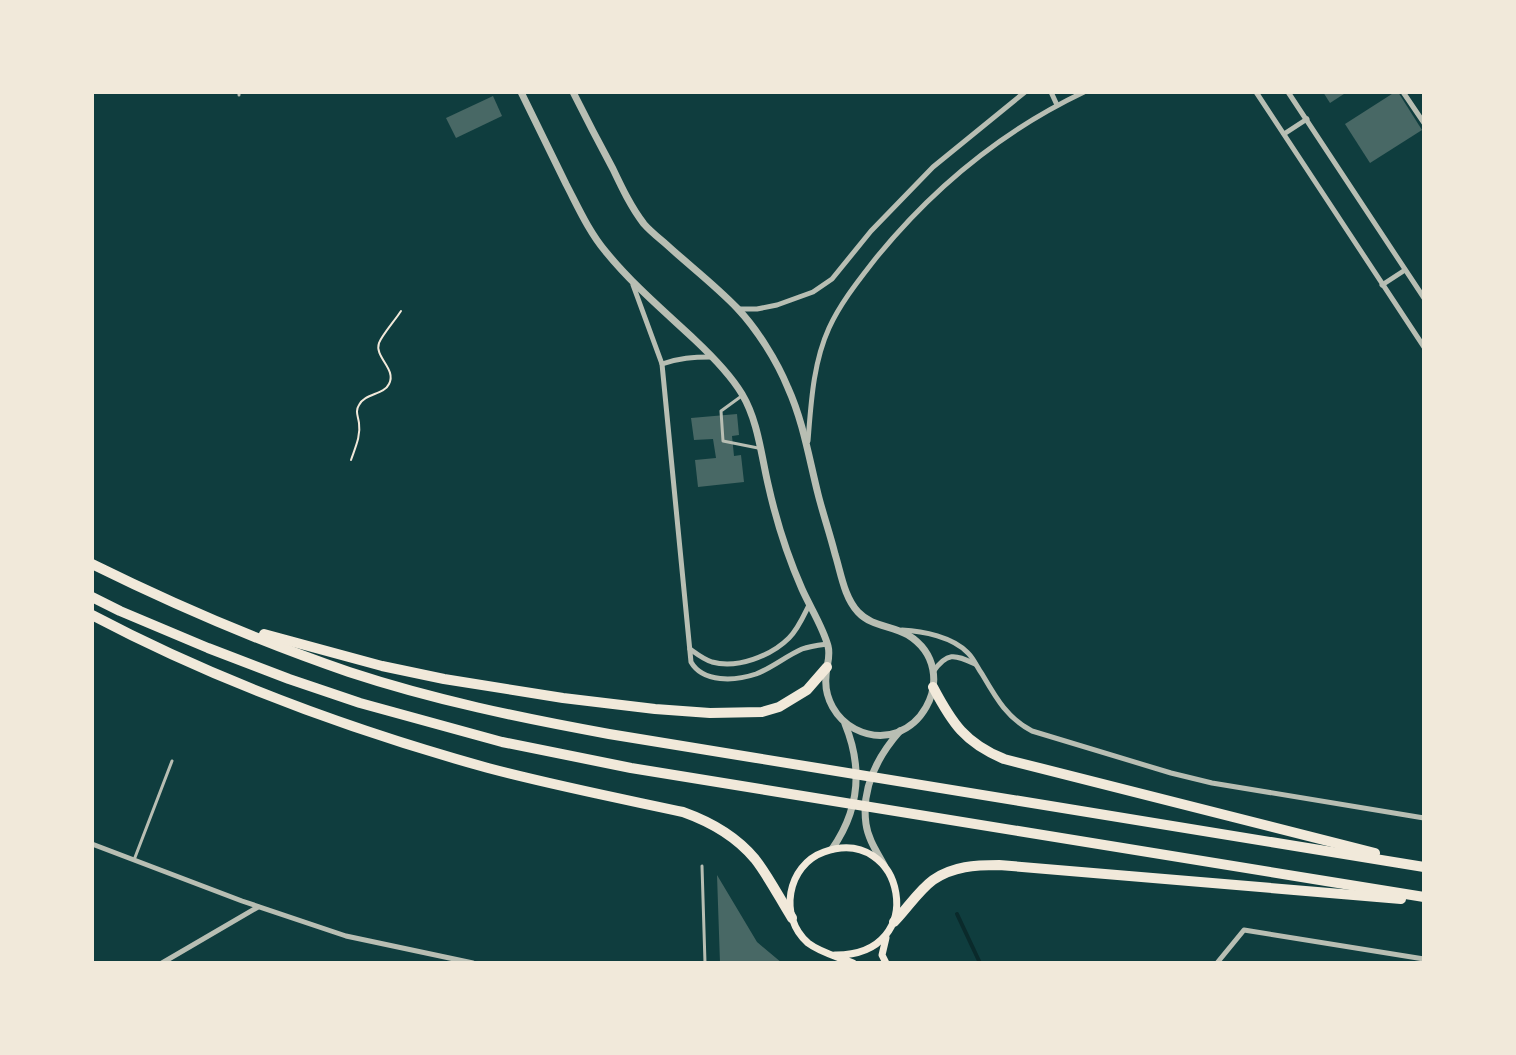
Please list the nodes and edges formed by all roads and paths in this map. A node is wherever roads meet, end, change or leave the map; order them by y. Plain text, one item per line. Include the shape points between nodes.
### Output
1 (521, 92) edge
2 (573, 92) edge
3 (1025, 92) edge
4 (1051, 92) edge
5 (1084, 92) edge
6 (1256, 92) edge
7 (1288, 92) edge
8 (1403, 92) edge
9 (1057, 105) junction
10 (1307, 119) junction
11 (1424, 123) edge
12 (1284, 134) junction
13 (1405, 270) junction
14 (632, 280) junction
15 (1382, 285) junction
16 (1424, 298) edge
17 (738, 309) junction
18 (401, 311) dead end
19 (1424, 347) edge
20 (712, 357) junction
21 (662, 364) junction
22 (743, 395) junction
23 (808, 446) junction
24 (762, 448) junction
25 (351, 460) dead end
26 (92, 564) edge
27 (92, 597) edge
28 (809, 605) junction
29 (92, 615) edge
30 (201, 615) junction
31 (897, 630) junction
32 (827, 644) junction
33 (689, 648) junction
34 (828, 664) junction
35 (976, 664) junction
36 (933, 672) junction
37 (933, 687) junction
38 (844, 722) junction
39 (900, 731) junction
40 (172, 761) dead end
41 (1424, 818) edge
42 (92, 844) edge
43 (832, 849) junction
44 (134, 860) junction
45 (702, 866) dead end
46 (1424, 866) edge
47 (885, 867) junction
48 (1424, 899) edge
49 (259, 907) junction
50 (792, 918) junction
51 (894, 922) junction
52 (887, 934) junction
53 (835, 955) junction
54 (1424, 959) edge
55 (162, 963) edge
56 (473, 963) edge
57 (705, 963) edge
58 (853, 963) edge
59 (886, 963) edge
60 (1217, 963) edge

1 - 14 street via 586,223
2 - 17 street via 646,227
3 - 17 street via 933,167 832,279 777,305
4 - 9 street
5 - 9 street
6 - 12 street
7 - 10 street
8 - 11 street
9 - 23 street via 947,182 852,288 829,329 816,372
10 - 12 street
10 - 13 street
12 - 15 street
13 - 15 street
13 - 16 street
14 - 20 street
14 - 21 street
15 - 19 street
17 - 23 street via 789,389
18 - 25 path via 379,343 391,380 358,405 359,434
20 - 21 street
20 - 22 street
21 - 33 street
22 - 24 street
22 - 24 lane via 721,411 723,441
23 - 31 street via 851,602 867,620
24 - 28 street via 788,556
26 - 30 highway
27 - 48 highway via 289,679 502,742
28 - 32 street
28 - 33 street via 791,637 750,660 721,664
29 - 50 highway via 194,665 356,728 489,768 703,819 755,859
30 - 34 highway via 382,666 655,709 762,712 807,690
30 - 46 highway via 350,672 498,713
31 - 35 street via 942,639 970,654
31 - 36 street via 921,646
32 - 33 street via 805,648 757,673 726,678 700,673
32 - 34 street
34 - 38 street via 828,697
35 - 36 street via 953,656
35 - 41 street via 1003,709 1032,731 1212,783
36 - 37 street
37 - 39 street via 923,714
37 - 46 highway via 966,737 1004,759
38 - 39 street via 871,734
38 - 43 street via 856,757 855,790 851,816
39 - 47 street via 877,760 867,796 866,824
40 - 44 lane
42 - 44 street
43 - 47 main road via 862,850
43 - 50 main road via 818,854 797,874 789,903
44 - 49 street
45 - 57 lane
47 - 51 main road via 897,893
48 - 51 highway via 976,865 932,880
49 - 55 street
49 - 56 street via 346,936
50 - 53 main road via 808,942
51 - 52 main road
52 - 53 main road via 864,952
52 - 59 main road via 882,955
53 - 58 main road
54 - 60 street via 1244,930

